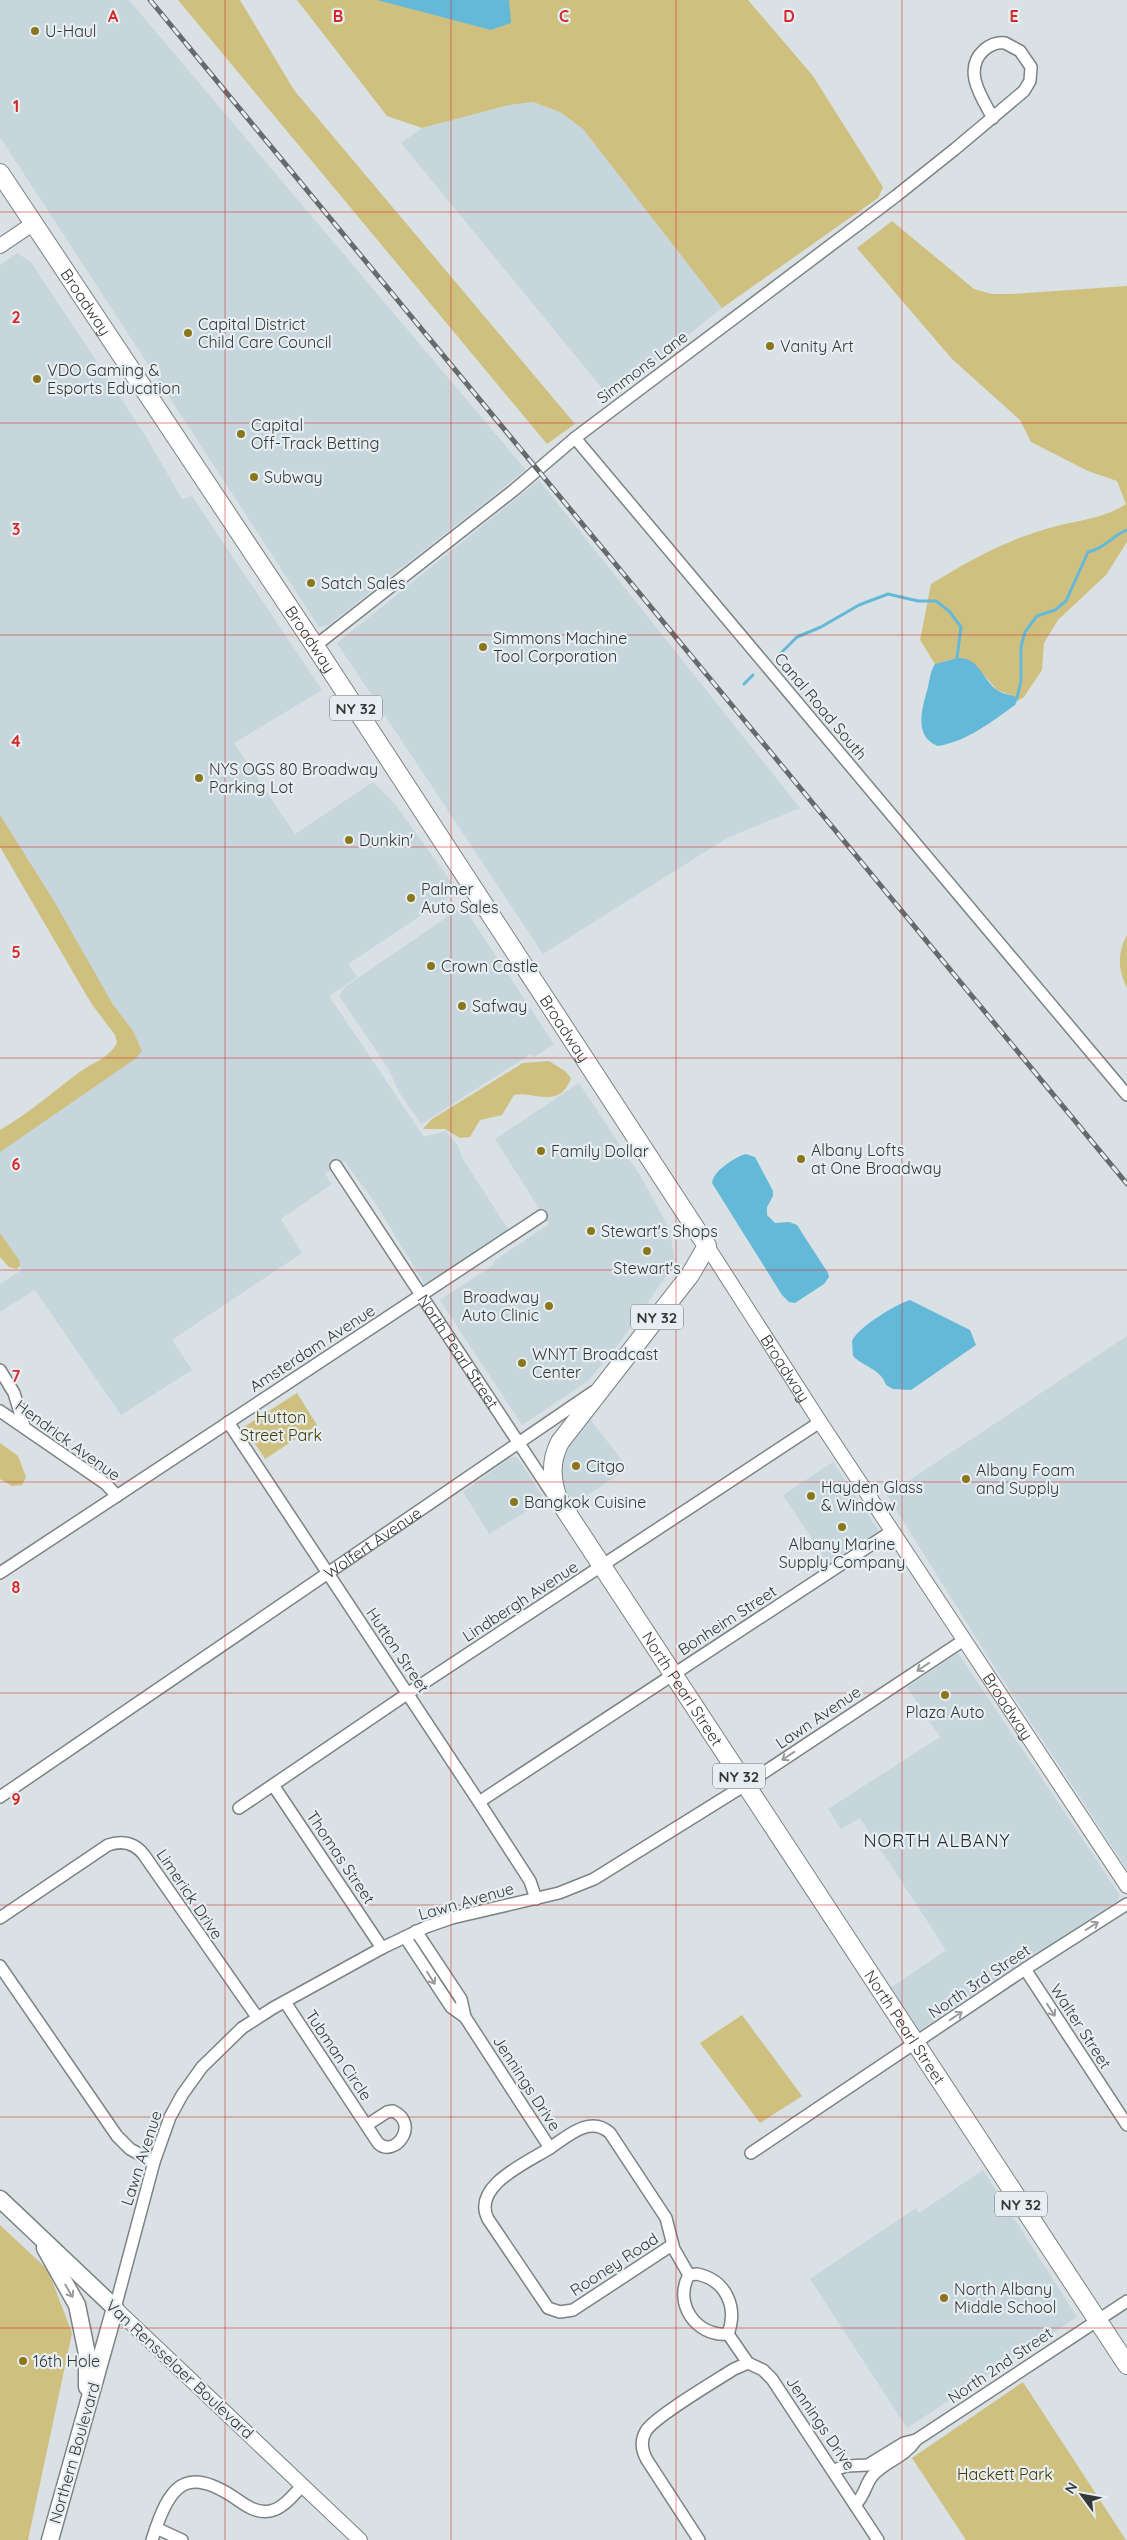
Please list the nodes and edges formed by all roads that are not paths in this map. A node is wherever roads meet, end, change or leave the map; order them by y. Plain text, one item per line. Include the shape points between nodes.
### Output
1 (993, 118) junction
2 (0, 173) edge
3 (34, 223) junction
4 (0, 246) edge
5 (575, 438) junction
6 (315, 646) junction
7 (1127, 1095) edge
8 (336, 1166) dead end
9 (541, 1216) dead end
10 (707, 1246) junction
11 (421, 1295) junction
12 (0, 1370) edge
13 (603, 1386) junction
14 (0, 1411) edge
15 (228, 1422) junction
16 (820, 1422) junction
17 (24, 1426) junction
18 (519, 1444) junction
19 (117, 1496) junction
20 (563, 1509) junction
21 (892, 1531) junction
22 (601, 1567) junction
23 (0, 1573) edge
24 (328, 1574) junction
25 (964, 1640) junction
26 (672, 1675) junction
27 (407, 1694) junction
28 (272, 1785) junction
29 (745, 1785) junction
30 (0, 1797) edge
31 (479, 1802) junction
32 (239, 1808) dead end
33 (1127, 1886) edge
34 (536, 1898) junction
35 (1127, 1904) edge
36 (0, 1918) edge
37 (416, 1931) junction
38 (405, 1937) junction
39 (382, 1948) junction
40 (0, 1966) edge
41 (1025, 1969) junction
42 (285, 2002) junction
43 (257, 2017) junction
44 (464, 2017) junction
45 (916, 2044) junction
46 (367, 2125) dead end
47 (1127, 2125) edge
48 (550, 2148) junction
49 (751, 2153) dead end
50 (154, 2162) junction
51 (0, 2199) edge
52 (36, 2233) junction
53 (672, 2245) junction
54 (689, 2275) junction
55 (1127, 2301) edge
56 (115, 2308) junction
57 (1097, 2320) junction
58 (728, 2334) junction
59 (748, 2363) junction
60 (1127, 2365) edge
61 (916, 2440) junction
62 (76, 2443) junction
63 (833, 2470) junction
64 (303, 2485) junction
65 (855, 2505) junction
66 (156, 2528) junction
67 (50, 2540) edge
68 (152, 2540) edge
69 (182, 2540) edge
70 (360, 2540) edge
71 (699, 2540) edge
72 (878, 2540) edge

1 - 1 street, Simmons Lane via 1024,92 1032,76 1028,60 1016,47 1005,43 988,47 974,67 978,89
1 - 5 street, Simmons Lane via 896,196
2 - 3 main road, Broadway / NY 32
3 - 4 street
3 - 6 main road, Broadway / NY 32
5 - 6 street, Simmons Lane
5 - 7 street, Canal Road South
6 - 10 main road, Broadway / NY 32
8 - 11 street, North Pearl Street
9 - 11 street, Amsterdam Avenue
10 - 13 main road, Wolfert Avenue / NY 32 via 690,1274
10 - 16 street, Broadway
11 - 15 street, Amsterdam Avenue
11 - 18 street, North Pearl Street
12 - 17 street via 14,1393
13 - 18 street, Wolfert Avenue
13 - 20 main road, NY 32 via 571,1425 556,1451 553,1482
14 - 17 street, Hendrick Avenue
15 - 19 street, Amsterdam Avenue
15 - 24 street, Hutton Street
16 - 21 street, Broadway
16 - 22 street, Lindbergh Avenue
17 - 19 street, Hendrick Avenue via 106,1484
18 - 20 street, North Pearl Street
18 - 24 street, Wolfert Avenue
19 - 23 street, Amsterdam Avenue
20 - 22 main road, North Pearl Street / NY 32
21 - 25 street, Broadway
21 - 26 street, Bonheim Street
22 - 26 main road, North Pearl Street / NY 32
22 - 27 street, Lindbergh Avenue
24 - 27 street, Hutton Street
24 - 30 street, Wolfert Avenue
25 -> 29 street, Lawn Avenue
25 - 33 street, Broadway
26 - 29 main road, North Pearl Street / NY 32
26 - 31 street, Bonheim Street
27 - 28 street, Lindbergh Avenue
27 - 31 street, Hutton Street
28 - 32 street, Lindbergh Avenue
28 - 39 street, Thomas Street
29 - 34 street, Lawn Avenue via 594,1880
29 - 45 main road, North Pearl Street / NY 32
31 - 34 street, Hutton Street via 529,1879
34 - 37 street, Lawn Avenue via 452,1918
41 -> 35 street, North 3rd Street
36 - 43 street, Limerick Drive via 108,1845 123,1842 133,1845 144,1855
37 - 38 street, Lawn Avenue
37 - 44 street, Jennings Drive via 461,1999
38 - 39 street, Lawn Avenue
38 -> 44 street, Jennings Drive via 450,2007
39 - 42 street, Lawn Avenue
40 - 50 street via 117,2136 130,2149
45 -> 41 street, North 3rd Street
41 -> 47 street, Walter Street
42 - 43 street, Lawn Avenue
42 - 46 street, Tubman Circle
43 - 50 street, Lawn Avenue via 220,2048 194,2077 170,2117
44 - 48 street, Jennings Drive
45 - 49 street, North 3rd Street
45 - 57 main road, North Pearl Street / NY 32
48 - 53 street, Jennings Drive via 586,2126 607,2130 664,2216
48 - 53 street, Rooney Road via 491,2187 484,2198 488,2218 548,2308 560,2312 572,2310
50 - 56 street, Lawn Avenue
51 - 52 main road, Van Rensselaer Boulevard
52 - 56 main road, Van Rensselaer Boulevard
52 -> 62 main road via 77,2306 80,2318 87,2386
53 - 54 street, Jennings Drive
54 - 58 street via 709,2277 725,2291 732,2309
54 - 58 street via 683,2292 685,2307 691,2317 706,2330
55 - 57 street, North 2nd Street
56 - 62 main road, Northern Boulevard
56 - 64 street, Van Rensselaer Boulevard
57 - 60 main road, North Pearl Street / NY 32
57 - 61 street, North 2nd Street
58 - 59 street, Jennings Drive
59 - 63 street, Jennings Drive via 772,2379
59 - 71 street via 655,2421 643,2437 643,2452 647,2460
61 - 63 street, North 2nd Street via 904,2443 868,2465
61 - 65 street, North 2nd Street via 909,2450 874,2474 865,2494
62 - 67 main road, Northern Boulevard
63 - 65 street, Jennings Drive
64 - 66 street via 280,2506 265,2512 209,2484 183,2484 168,2497
64 - 70 street, Van Rensselaer Boulevard
65 - 72 street, Jennings Drive
66 - 68 street
66 - 69 street

